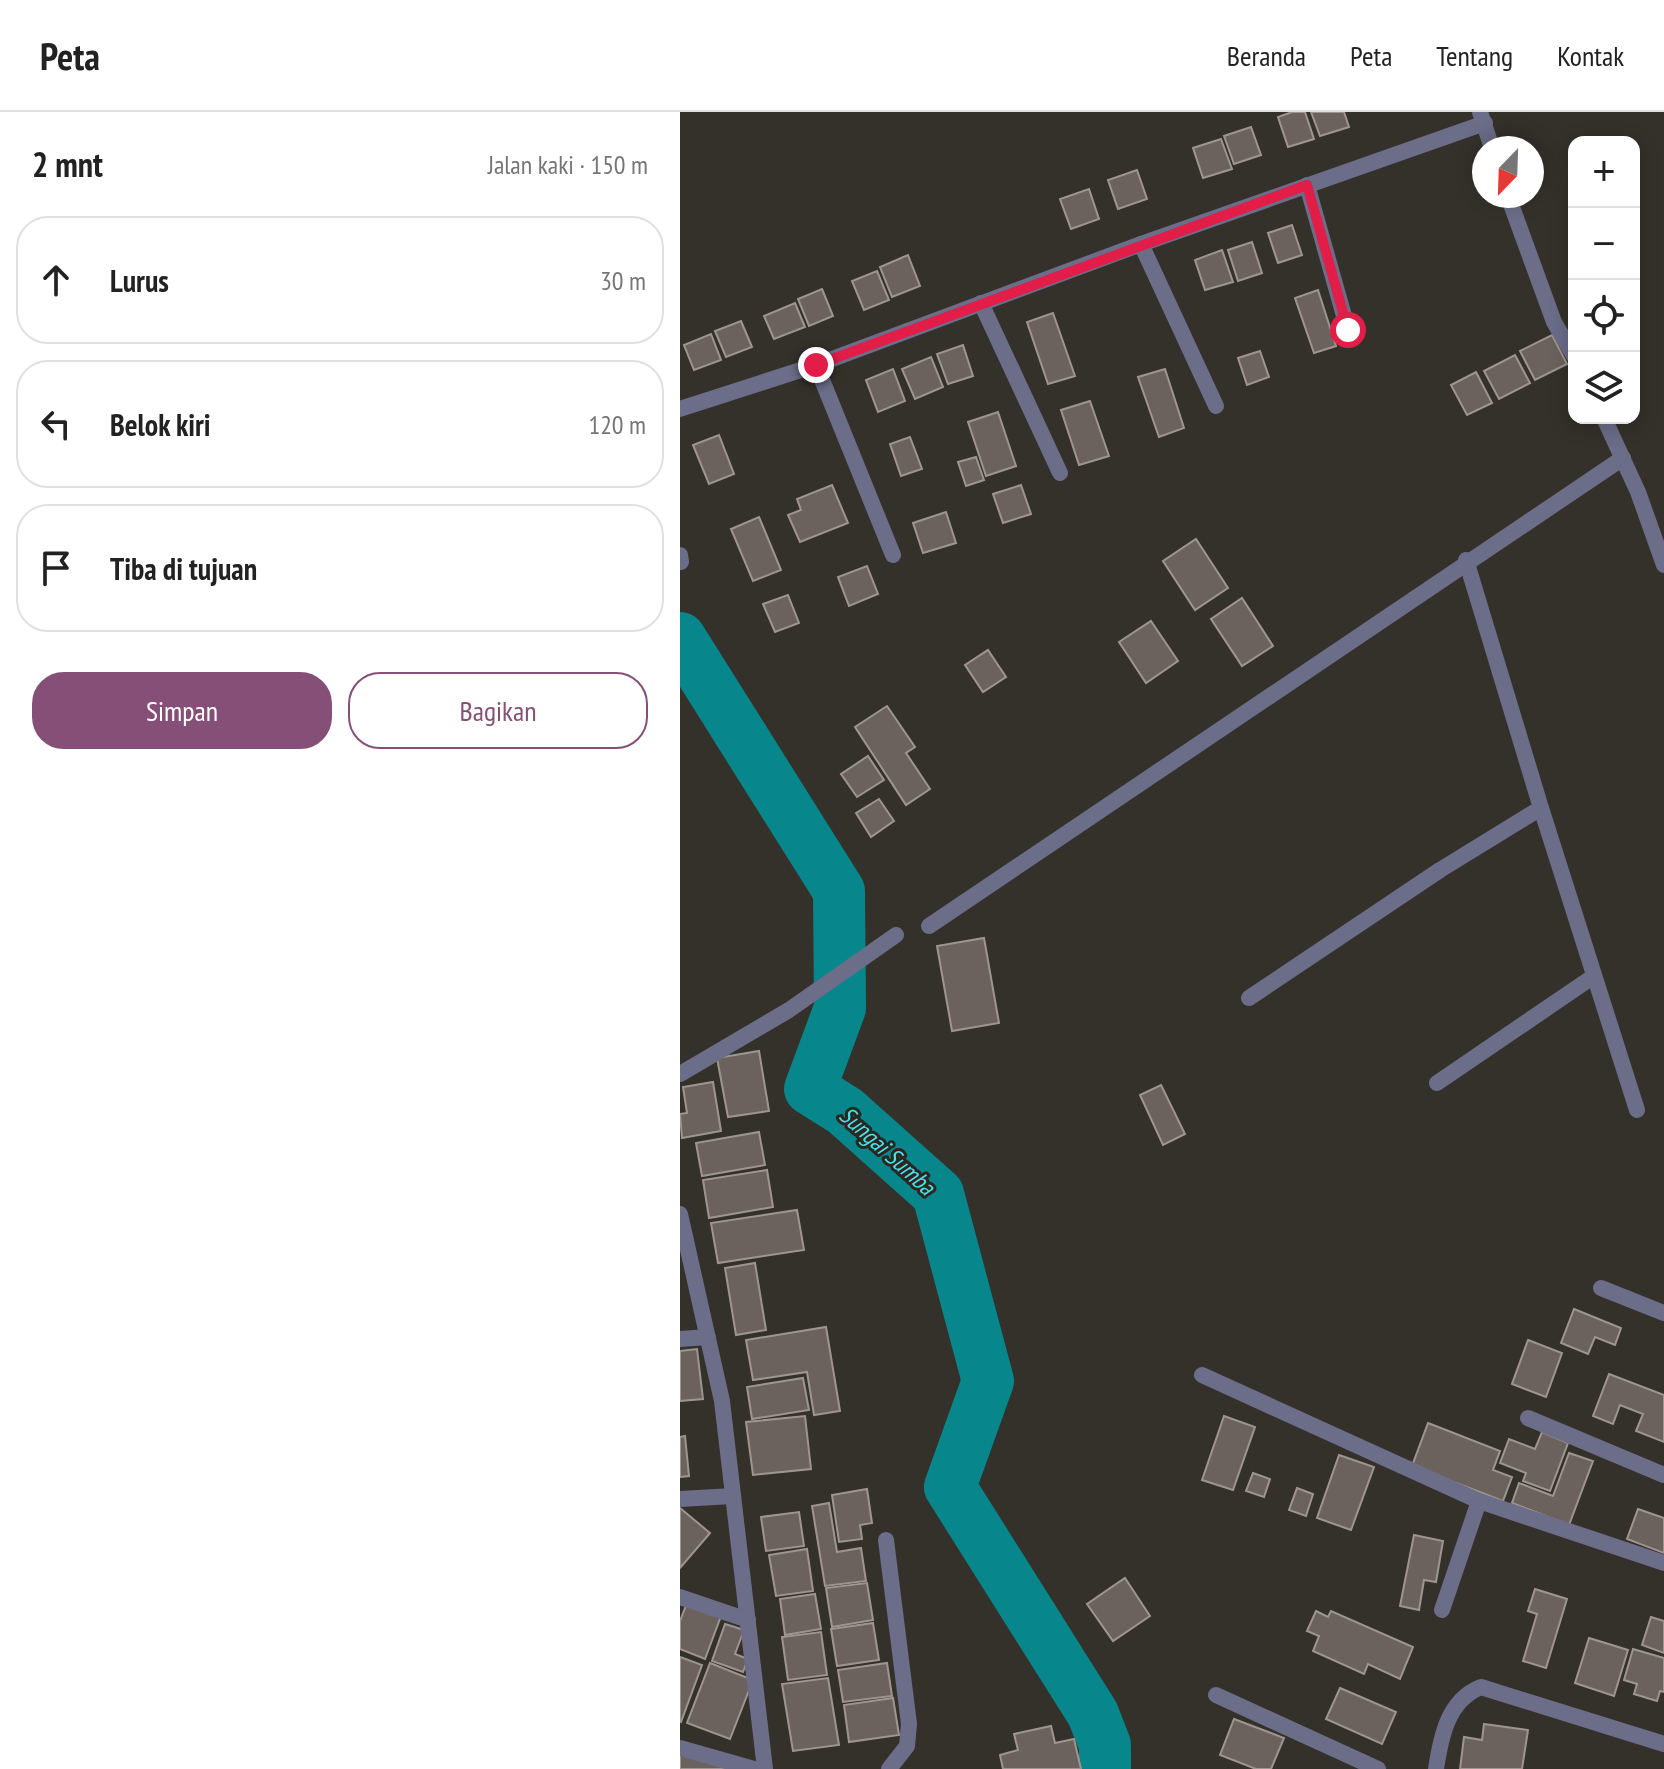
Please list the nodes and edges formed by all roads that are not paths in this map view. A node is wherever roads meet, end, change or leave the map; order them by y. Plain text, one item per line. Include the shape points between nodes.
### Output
1 (1482, 118) edge
2 (1307, 185) junction
3 (1512, 208) edge
4 (1141, 244) junction
5 (981, 303) junction
6 (1348, 330) dead end
7 (1572, 352) edge
8 (816, 365) junction
9 (1216, 406) dead end
10 (680, 409) edge
11 (1607, 424) edge
12 (1623, 458) junction
13 (1060, 473) dead end
14 (893, 555) dead end
15 (1466, 560) junction
16 (1664, 565) edge
17 (1541, 808) junction
18 (929, 926) dead end
19 (896, 935) dead end
20 (1594, 976) junction
21 (1249, 998) dead end
22 (680, 1074) edge
23 (1437, 1083) dead end
24 (1637, 1110) dead end
25 (680, 1214) edge
26 (1601, 1288) dead end
27 (1664, 1313) edge
28 (708, 1337) junction
29 (680, 1339) edge
30 (1202, 1375) dead end
31 (1528, 1418) dead end
32 (1664, 1475) edge
33 (733, 1496) junction
34 (680, 1499) edge
35 (1479, 1501) junction
36 (886, 1540) dead end
37 (1664, 1563) edge
38 (680, 1597) edge
39 (1442, 1610) dead end
40 (748, 1620) junction
41 (1216, 1695) dead end
42 (1664, 1744) edge
43 (680, 1748) edge
44 (754, 1769) edge
45 (765, 1769) edge
46 (889, 1769) edge
47 (1378, 1769) edge
48 (1436, 1769) edge

1 - 2 street
2 - 4 street
2 - 6 street
3 - 7 street via 1554,322
4 - 5 street
4 - 9 street
5 - 8 street
5 - 13 street
8 - 10 street
8 - 14 street
11 - 12 street
12 - 15 street
12 - 16 street
15 - 17 street
15 - 18 street
17 - 20 street
17 - 21 street
19 - 22 street via 789,1010
20 - 23 street
20 - 24 street
25 - 28 street
26 - 27 street
28 - 29 street
28 - 33 street
30 - 35 street
31 - 32 street
33 - 34 street
33 - 40 street
35 - 37 street
35 - 39 street
36 - 46 street via 909,1724 907,1746
38 - 40 street
40 - 45 street
41 - 47 street
42 - 48 street via 1481,1687 1457,1701
43 - 44 street

